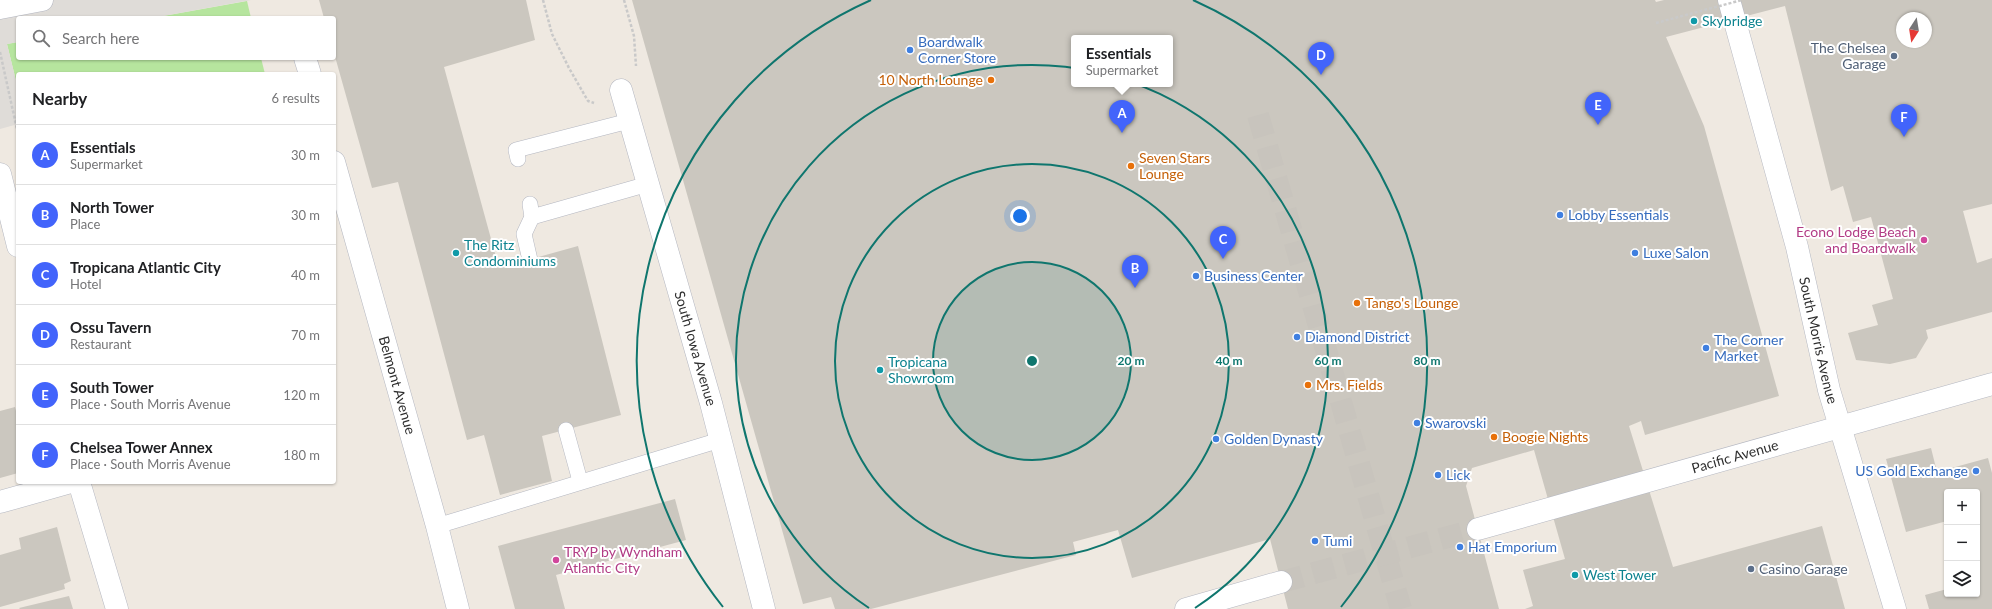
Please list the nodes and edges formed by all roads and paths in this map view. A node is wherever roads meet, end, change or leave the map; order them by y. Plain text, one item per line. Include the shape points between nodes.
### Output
1 (42, 0) edge
2 (543, 0) edge
3 (624, 0) edge
4 (1729, 0) edge
5 (1742, 0) edge
6 (0, 8) edge
7 (1656, 23) dead end
8 (0, 52) edge
9 (306, 60) edge
10 (636, 68) dead end
11 (310, 72) edge
12 (621, 90) dead end
13 (628, 118) junction
14 (16, 125) edge
15 (518, 159) dead end
16 (336, 169) edge
17 (0, 174) edge
18 (648, 184) junction
19 (16, 238) edge
20 (530, 260) dead end
21 (1992, 384) edge
22 (1840, 427) junction
23 (566, 430) dead end
24 (720, 440) junction
25 (580, 481) junction
26 (64, 484) edge
27 (80, 484) edge
28 (0, 502) edge
29 (437, 526) junction
30 (1478, 529) tunnel mouth
31 (1281, 582) tunnel mouth
32 (117, 609) edge
33 (458, 609) edge
34 (764, 609) edge
35 (1186, 609) edge
36 (1896, 609) edge

1 - 6 street
2 - 13 path via 552,34 588,101
3 - 10 path via 634,36
4 - 22 street, South Morris Avenue via 1797,247 1829,390
5 - 7 path, bridge
8 - 14 path
9 - 11 street
12 - 13 street, South Iowa Avenue
13 - 15 lane via 516,150
13 - 18 street, South Iowa Avenue
16 - 29 street, Belmont Avenue
17 - 19 street
18 - 20 lane via 531,211 524,234
18 - 24 street, South Iowa Avenue
21 - 22 street, Pacific Avenue
22 - 30 street, Pacific Avenue
22 - 36 street, South Morris Avenue
23 - 25 lane
24 - 25 lane
24 - 34 street, South Iowa Avenue
25 - 29 lane
26 - 28 street
27 - 32 street
29 - 33 street, Belmont Avenue
31 - 35 street

